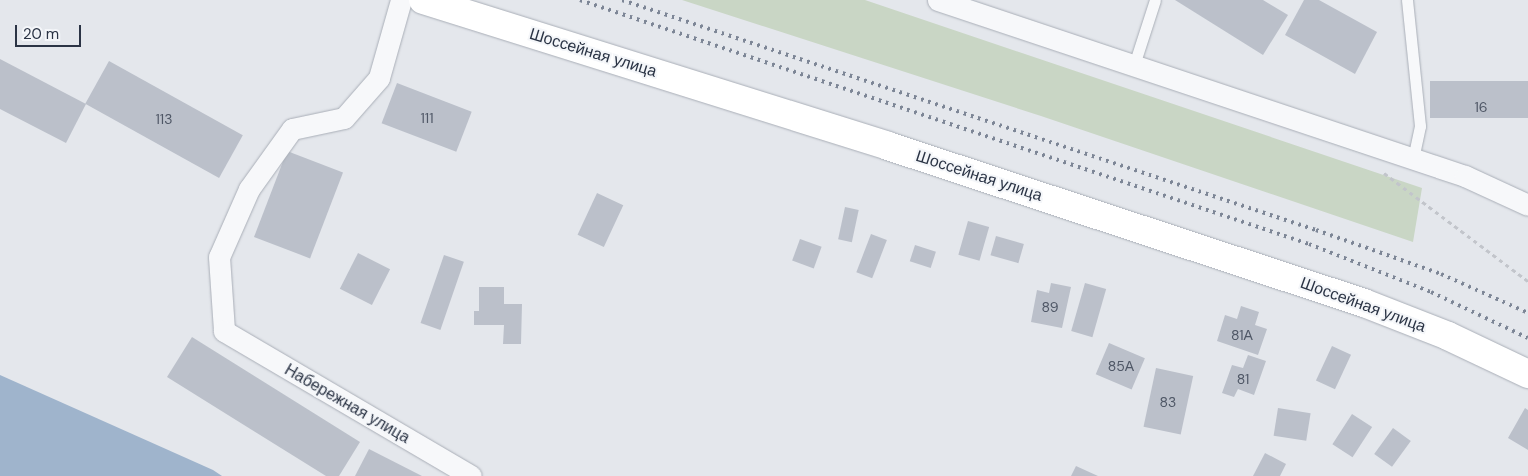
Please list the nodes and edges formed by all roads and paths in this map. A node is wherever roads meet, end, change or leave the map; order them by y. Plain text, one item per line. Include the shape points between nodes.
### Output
1 (401, 0) edge
2 (423, 0) edge
3 (938, 0) edge
4 (1155, 0) edge
5 (1407, 0) edge
6 (1134, 66) junction
7 (1373, 145) junction
8 (1413, 158) junction
9 (1528, 205) edge
10 (1528, 281) edge
11 (1528, 374) edge
12 (471, 476) edge

1 - 12 street, Набережная улица via 380,78 344,118 292,129 249,189 219,257 224,331
2 - 11 main road, Шоссейная улица via 888,146 1364,303 1448,336
3 - 6 street
4 - 6 lane
5 - 8 lane via 1420,126
6 - 7 street
7 - 8 street
7 - 10 path via 1373,165
8 - 9 street via 1465,176

